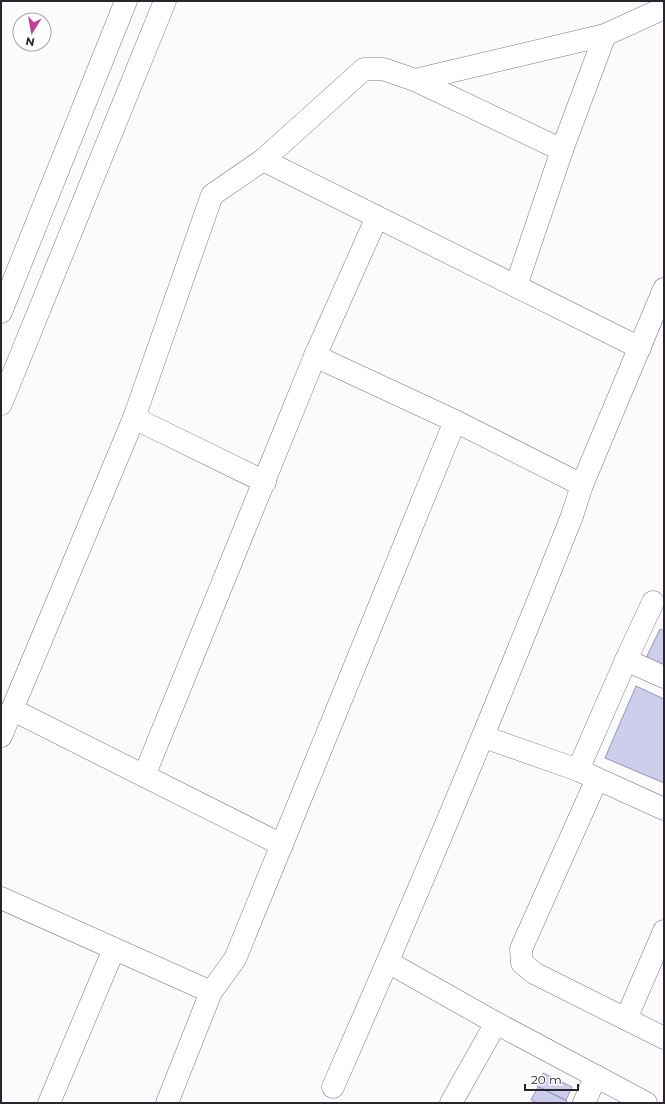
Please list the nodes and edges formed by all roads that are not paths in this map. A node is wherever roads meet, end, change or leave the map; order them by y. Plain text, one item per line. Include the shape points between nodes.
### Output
1 (126, 1) edge
2 (165, 1) edge
3 (664, 8) edge
4 (605, 35) junction
5 (415, 80) junction
6 (562, 150) junction
7 (262, 160) junction
8 (377, 217) junction
9 (516, 286) junction
10 (664, 289) edge
11 (1, 312) edge
12 (640, 348) junction
13 (315, 356) junction
14 (1, 404) edge
15 (134, 418) junction
16 (455, 421) junction
17 (265, 482) junction
18 (582, 485) junction
19 (653, 602) dead end
20 (626, 660) junction
21 (664, 677) edge
22 (13, 710) junction
23 (1, 736) edge
24 (484, 737) junction
25 (587, 775) junction
26 (144, 776) junction
27 (664, 809) edge
28 (282, 845) junction
29 (1, 898) edge
30 (664, 931) edge
31 (114, 949) junction
32 (388, 962) junction
33 (211, 992) junction
34 (626, 1019) junction
35 (496, 1023) junction
36 (664, 1038) edge
37 (596, 1076) junction
38 (333, 1087) dead end
39 (49, 1103) edge
40 (167, 1103) edge
41 (451, 1103) edge
42 (584, 1103) edge
43 (646, 1103) edge

1 - 11 street
2 - 14 street
3 - 4 street
4 - 5 street
4 - 6 street
5 - 6 street
5 - 7 street via 383,69 364,69
6 - 9 street
7 - 8 street
7 - 15 street via 212,195
8 - 9 street
8 - 13 street
9 - 12 street
10 - 12 street
12 - 18 street
13 - 16 street
13 - 17 street
15 - 17 street
15 - 22 street
16 - 18 street
16 - 28 street
17 - 26 street
18 - 24 street
19 - 20 street
20 - 21 street
20 - 25 street
22 - 23 street
22 - 26 street
24 - 25 street
24 - 32 street
25 - 27 street
25 - 34 street via 521,949 522,962 534,973
26 - 28 street
28 - 33 street via 234,959
29 - 31 street
30 - 34 street
31 - 33 street
31 - 39 street
32 - 35 street
32 - 38 street
33 - 40 street
34 - 36 street
35 - 37 street
35 - 41 street
37 - 42 street
37 - 43 street

